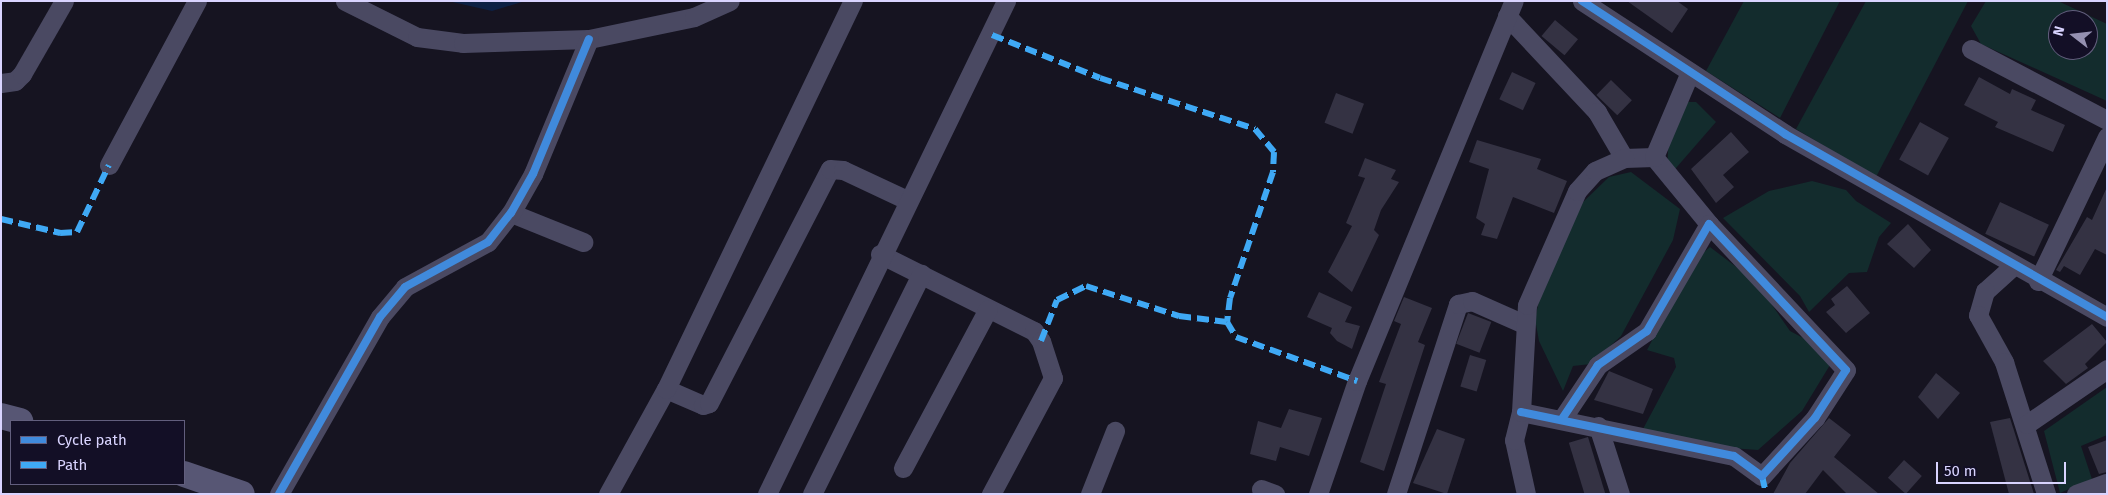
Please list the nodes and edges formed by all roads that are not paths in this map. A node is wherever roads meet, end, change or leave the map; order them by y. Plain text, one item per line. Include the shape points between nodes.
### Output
1 (64, 1) edge
2 (197, 1) edge
3 (345, 1) edge
4 (730, 1) edge
5 (853, 1) edge
6 (1006, 1) edge
7 (1582, 1) edge
8 (1511, 9) edge
9 (589, 40) junction
10 (1971, 49) dead end
11 (1690, 72) junction
12 (1, 83) edge
13 (2107, 120) edge
14 (2107, 138) edge
15 (1654, 156) junction
16 (1624, 158) junction
17 (109, 165) dead end
18 (907, 200) junction
19 (511, 213) junction
20 (1709, 224) junction
21 (583, 242) dead end
22 (880, 254) junction
23 (2012, 267) junction
24 (921, 274) junction
25 (2038, 281) junction
26 (988, 308) junction
27 (2107, 317) edge
28 (1524, 324) junction
29 (2107, 369) edge
30 (666, 389) junction
31 (1521, 412) junction
32 (1, 416) edge
33 (1562, 419) junction
34 (16, 420) edge
35 (2027, 424) junction
36 (1598, 426) junction
37 (1115, 431) dead end
38 (903, 468) dead end
39 (185, 474) edge
40 (2107, 483) edge
41 (242, 494) edge
42 (278, 494) edge
43 (608, 494) edge
44 (767, 494) edge
45 (812, 494) edge
46 (991, 494) edge
47 (1090, 494) edge
48 (1318, 494) edge
49 (1396, 494) edge
50 (1526, 494) edge
51 (1620, 494) edge
52 (2046, 494) edge
53 (2076, 494) edge

1 - 12 street via 22,74 15,81
2 - 17 street
3 - 9 street via 386,24 439,42
4 - 9 street via 694,18
5 - 30 street
6 - 18 street
7 - 11 street
8 - 16 street via 1597,112
8 - 48 street via 1357,381
9 - 19 street via 533,174
10 - 13 street
11 - 15 street
11 - 23 street via 1785,134
14 - 25 street
15 - 16 street
15 - 20 street
16 - 28 street via 1595,170 1577,191 1532,289
18 - 22 street
18 - 30 street via 843,170 830,169 709,403 703,405
19 - 21 street
19 - 42 street via 488,242 406,287 386,310
20 - 33 street via 1647,331 1598,365
20 - 36 street via 1835,355 1846,370 1842,382 1762,476 1734,456
22 - 24 street
22 - 44 street
23 - 25 street
23 - 35 street via 1986,290 1978,316 2004,362
24 - 26 street
24 - 45 street
25 - 27 street
26 - 38 street
26 - 46 street via 1034,331 1054,372
28 - 31 street
28 - 49 street via 1472,301 1458,304
29 - 35 street
30 - 43 street
31 - 33 street
31 - 50 street via 1514,440
32 - 34 main road
33 - 36 street
35 - 52 street
36 - 51 street
37 - 47 street
39 - 41 main road
40 - 53 street

